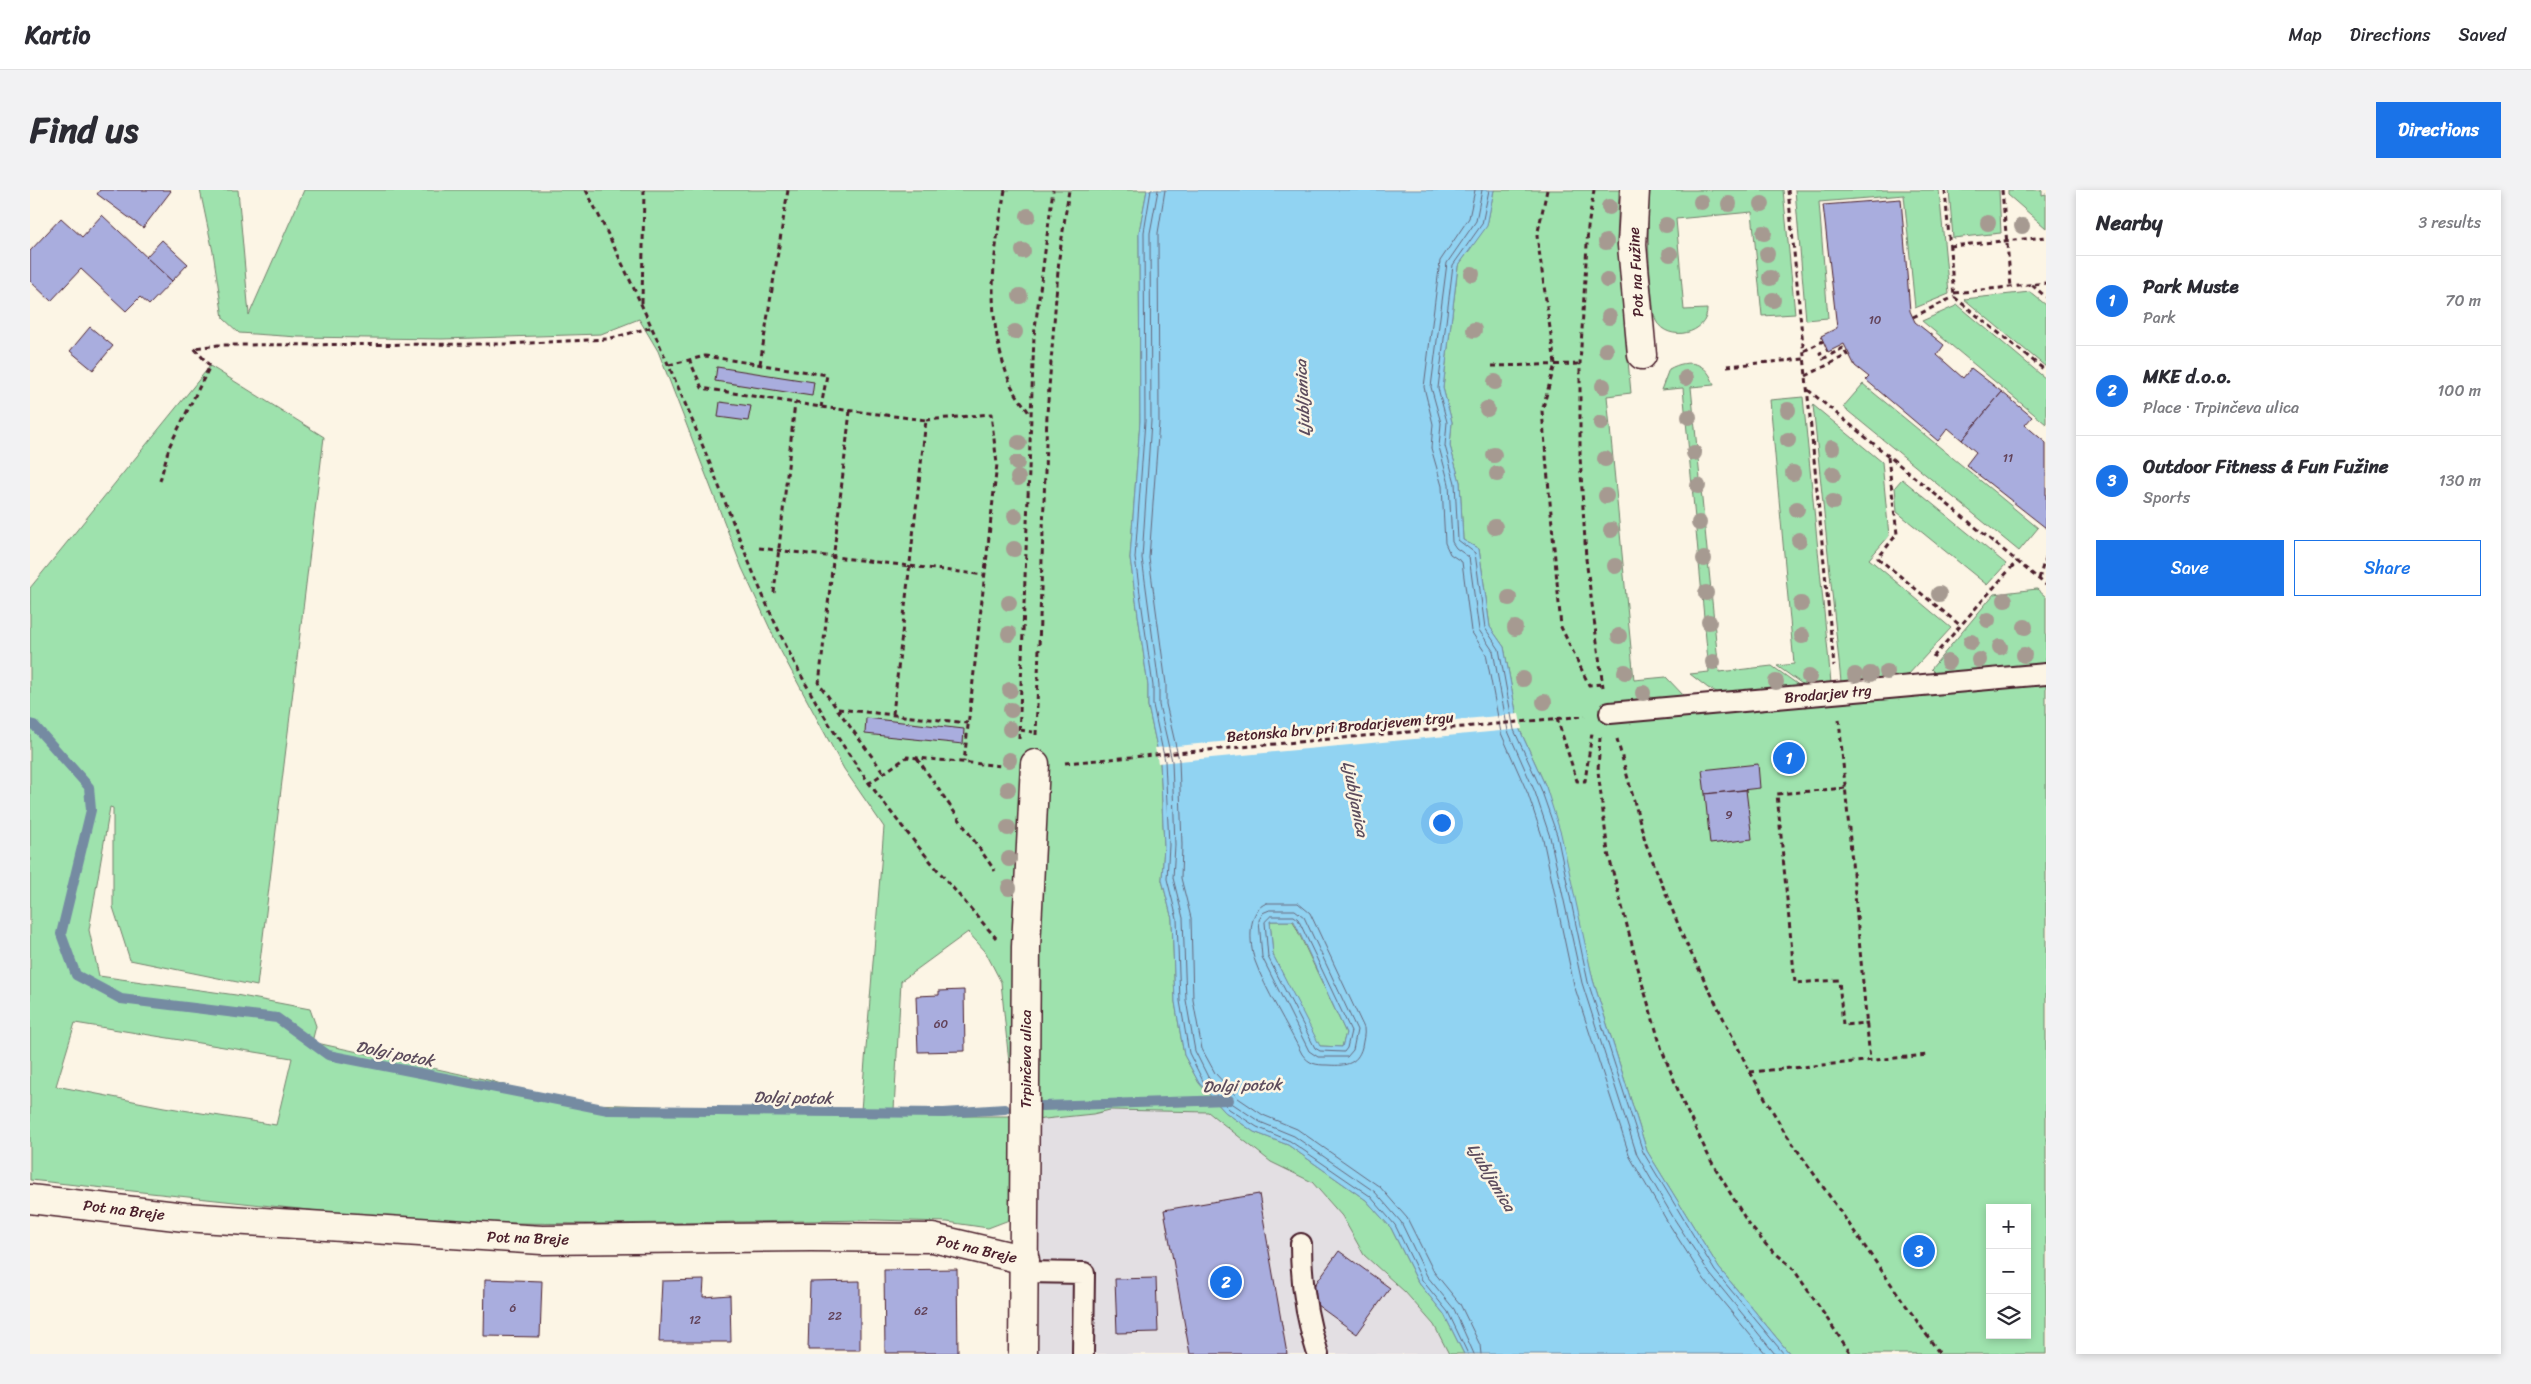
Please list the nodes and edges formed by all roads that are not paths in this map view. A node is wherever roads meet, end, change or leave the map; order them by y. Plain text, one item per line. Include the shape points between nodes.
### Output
1 (1635, 190) edge
2 (1642, 355) dead end
3 (2046, 674) edge
4 (1602, 719) road end
5 (1022, 765) road end
6 (30, 1199) edge
7 (1301, 1244) dead end
8 (1025, 1266) junction
9 (1023, 1354) edge
10 (1084, 1354) edge
11 (1318, 1354) edge

1 - 2 street, Pot na Fužine via 1632,245
3 - 4 lane, Brodarjev trg
5 - 8 street, Trpinčeva ulica via 1026,947
6 - 8 street, Pot na Breje via 185,1217 542,1240 933,1238
7 - 11 lane via 1302,1278
8 - 9 street, Trpinčeva ulica
8 - 10 lane via 1084,1273

